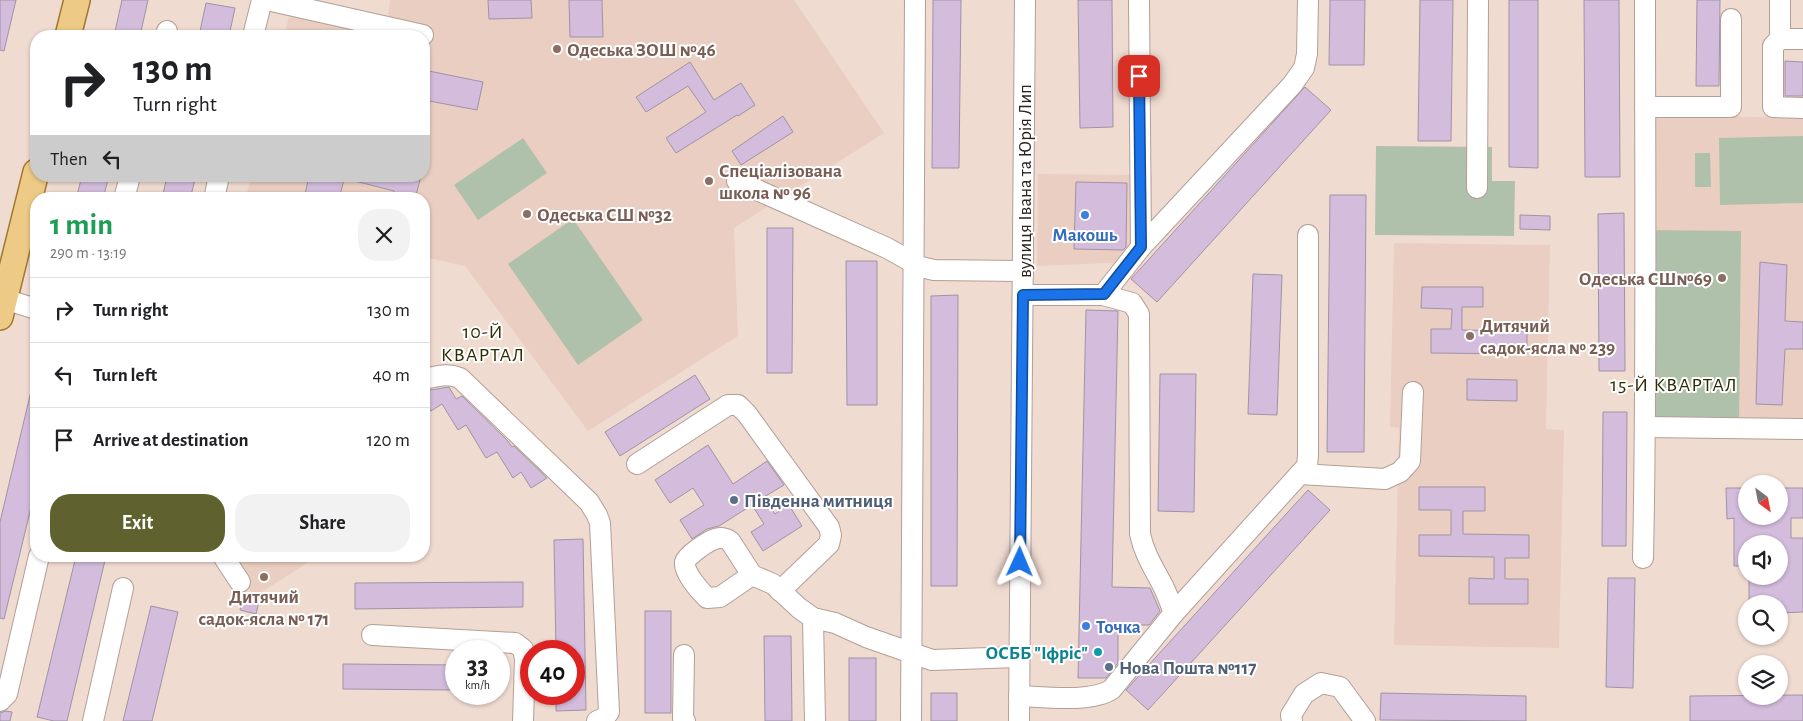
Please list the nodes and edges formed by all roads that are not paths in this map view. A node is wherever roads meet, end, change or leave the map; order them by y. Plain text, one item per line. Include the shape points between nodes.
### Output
1 (77, 0) edge
2 (262, 0) edge
3 (267, 0) edge
4 (916, 0) edge
5 (1025, 0) edge
6 (1139, 0) edge
7 (1308, 0) edge
8 (1478, 0) edge
9 (1645, 0) edge
10 (1780, 0) edge
11 (1732, 20) dead end
12 (70, 30) edge
13 (254, 30) edge
14 (401, 30) edge
15 (1780, 39) junction
16 (1803, 39) edge
17 (1645, 107) junction
18 (1803, 108) edge
19 (737, 181) dead end
20 (1477, 188) dead end
21 (30, 196) edge
22 (1308, 235) dead end
23 (1141, 247) junction
24 (915, 264) junction
25 (1023, 271) junction
26 (1104, 294) junction
27 (1023, 295) junction
28 (2, 308) edge
29 (30, 309) edge
30 (430, 377) edge
31 (1413, 392) dead end
32 (1646, 427) junction
33 (1803, 429) edge
34 (638, 464) dead end
35 (1300, 474) junction
36 (1643, 558) dead end
37 (37, 562) edge
38 (227, 562) edge
39 (752, 575) dead end
40 (240, 582) dead end
41 (123, 588) dead end
42 (780, 591) junction
43 (1174, 613) junction
44 (813, 618) junction
45 (372, 636) dead end
46 (912, 653) junction
47 (684, 655) dead end
48 (1019, 657) junction
49 (1019, 696) junction
50 (0, 701) edge
51 (93, 721) edge
52 (523, 721) edge
53 (597, 721) edge
54 (685, 721) edge
55 (815, 721) edge
56 (911, 721) edge
57 (1019, 721) edge
58 (1292, 721) edge
59 (1365, 721) edge

1 - 12 main road
2 - 13 street
3 - 14 street
4 - 24 street
5 - 25 street, вулиця Івана та Юрія Лип
6 - 23 street
7 - 23 street via 1304,68 1292,85
8 - 20 street
9 - 17 street
10 - 15 street
11 - 17 street via 1732,107
15 - 16 street
15 - 18 street via 1773,46 1773,107
17 - 32 street
19 - 24 street via 887,248
21 - 28 main road
22 - 35 street via 1308,455 1307,466
23 - 26 street
24 - 25 street via 934,270
24 - 46 street
25 - 27 street, вулиця Івана та Юрія Лип
26 - 27 street
26 - 43 street via 1132,303 1139,314 1140,534 1142,546
27 - 48 street, вулиця Івана та Юрія Лип
28 - 29 street
30 - 53 street via 452,375 460,378 590,502 597,515 600,523 609,712
31 - 35 street via 1410,461 1400,472 1385,479
32 - 33 street
32 - 36 street
34 - 42 street via 728,404 738,405 823,519 831,535 829,544
35 - 43 street
37 - 50 street via 6,694
38 - 40 street
39 - 42 street via 773,584
41 - 51 street
42 - 44 street
43 - 49 street via 1105,694 1091,698
44 - 46 street via 835,623
44 - 55 street
45 - 52 street via 515,643 523,649 525,659
46 - 48 street via 932,660
46 - 56 street
47 - 54 street
48 - 49 street, вулиця Івана та Юрія Лип
49 - 57 street, вулиця Івана та Юрія Лип
58 - 59 street via 1291,715 1304,694 1321,683 1340,687

